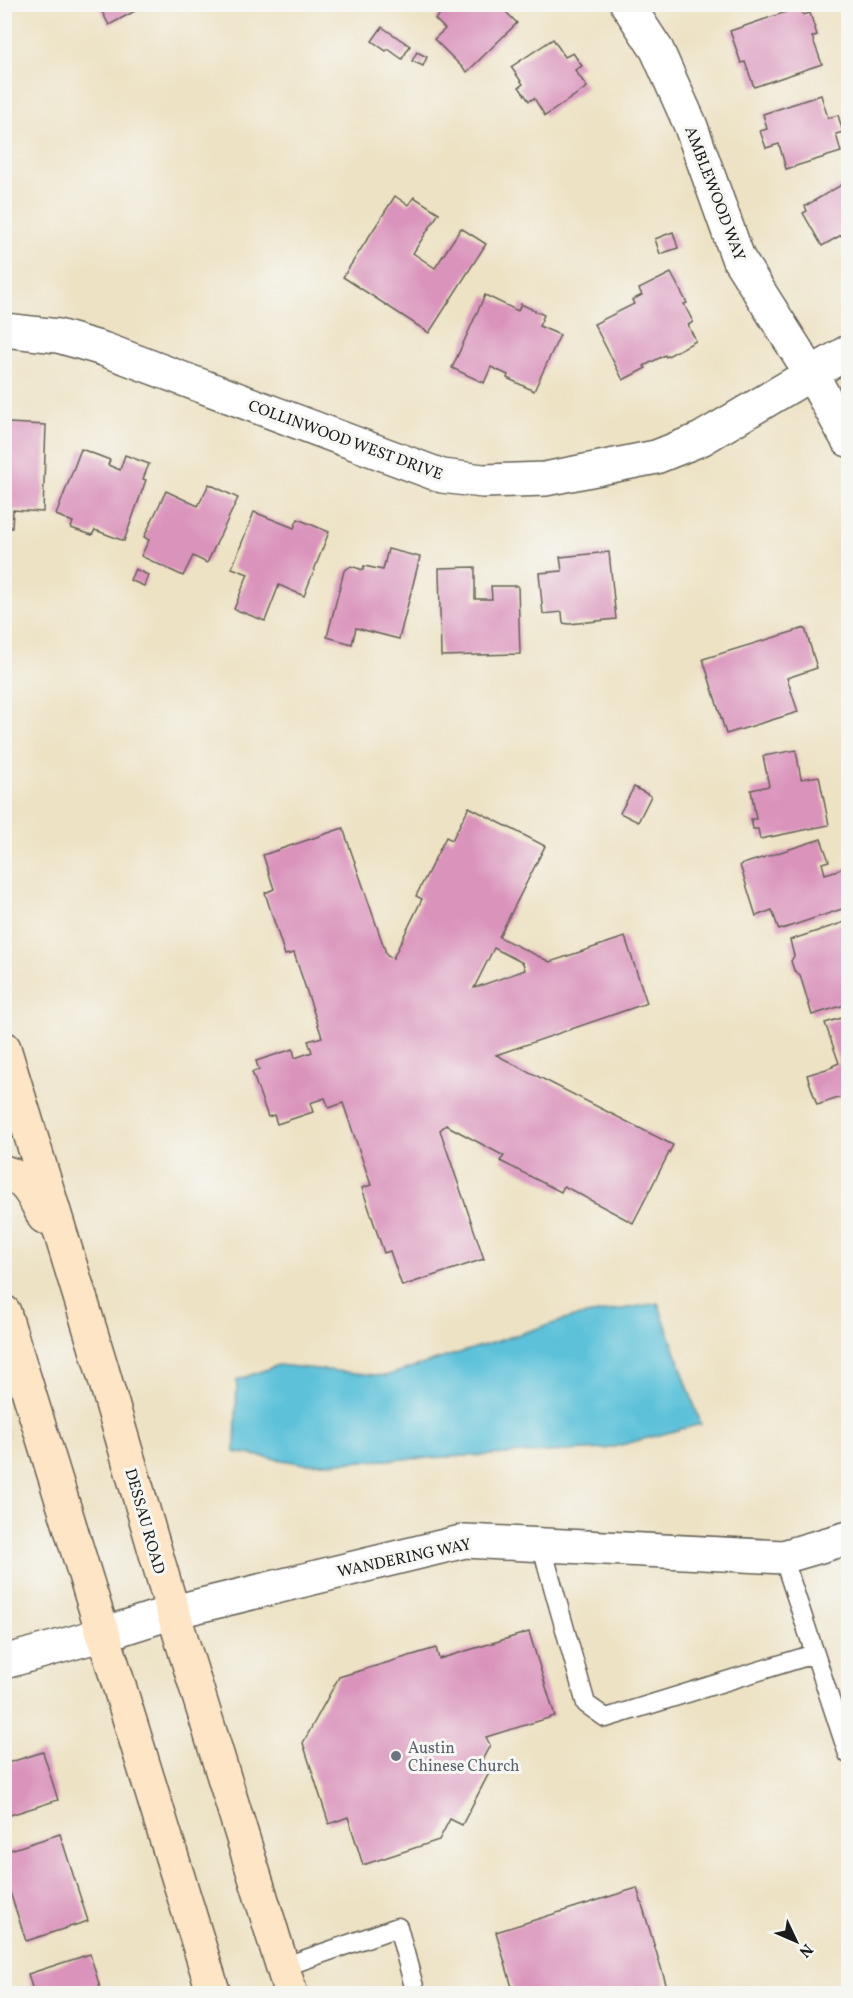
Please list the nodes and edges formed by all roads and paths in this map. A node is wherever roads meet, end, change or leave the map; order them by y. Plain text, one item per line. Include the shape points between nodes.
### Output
1 (627, 4) edge
2 (4, 330) edge
3 (849, 352) edge
4 (812, 375) junction
5 (849, 440) edge
6 (4, 1048) edge
7 (4, 1172) edge
8 (73, 1272) junction
9 (4, 1312) edge
10 (849, 1538) edge
11 (541, 1544) junction
12 (783, 1557) junction
13 (173, 1612) junction
14 (104, 1634) junction
15 (814, 1654) junction
16 (4, 1662) edge
17 (849, 1754) edge
18 (287, 1980) edge
19 (214, 1994) edge
20 (416, 1994) edge

1 - 4 street, AMBLEWOOD WAY via 657,50 690,124 738,258
2 - 4 street, COLLINWOOD WEST DRIVE via 58,336 103,349 442,476 483,481 544,479 656,457 701,439
3 - 4 street, COLLINWOOD WEST DRIVE
4 - 5 street, AMBLEWOOD WAY
6 - 8 main road, DESSAU ROAD
7 - 8 main road via 29,1187
8 - 13 main road, DESSAU ROAD
9 - 14 main road
10 - 12 street, WANDERING WAY
11 - 12 street, WANDERING WAY
11 - 13 street, WANDERING WAY via 465,1540
11 - 15 lane via 586,1704 606,1718
12 - 15 lane
13 - 14 street, WANDERING WAY
13 - 18 main road, DESSAU ROAD
14 - 16 street, WANDERING WAY
14 - 19 main road
15 - 17 lane
18 - 20 lane via 398,1927

